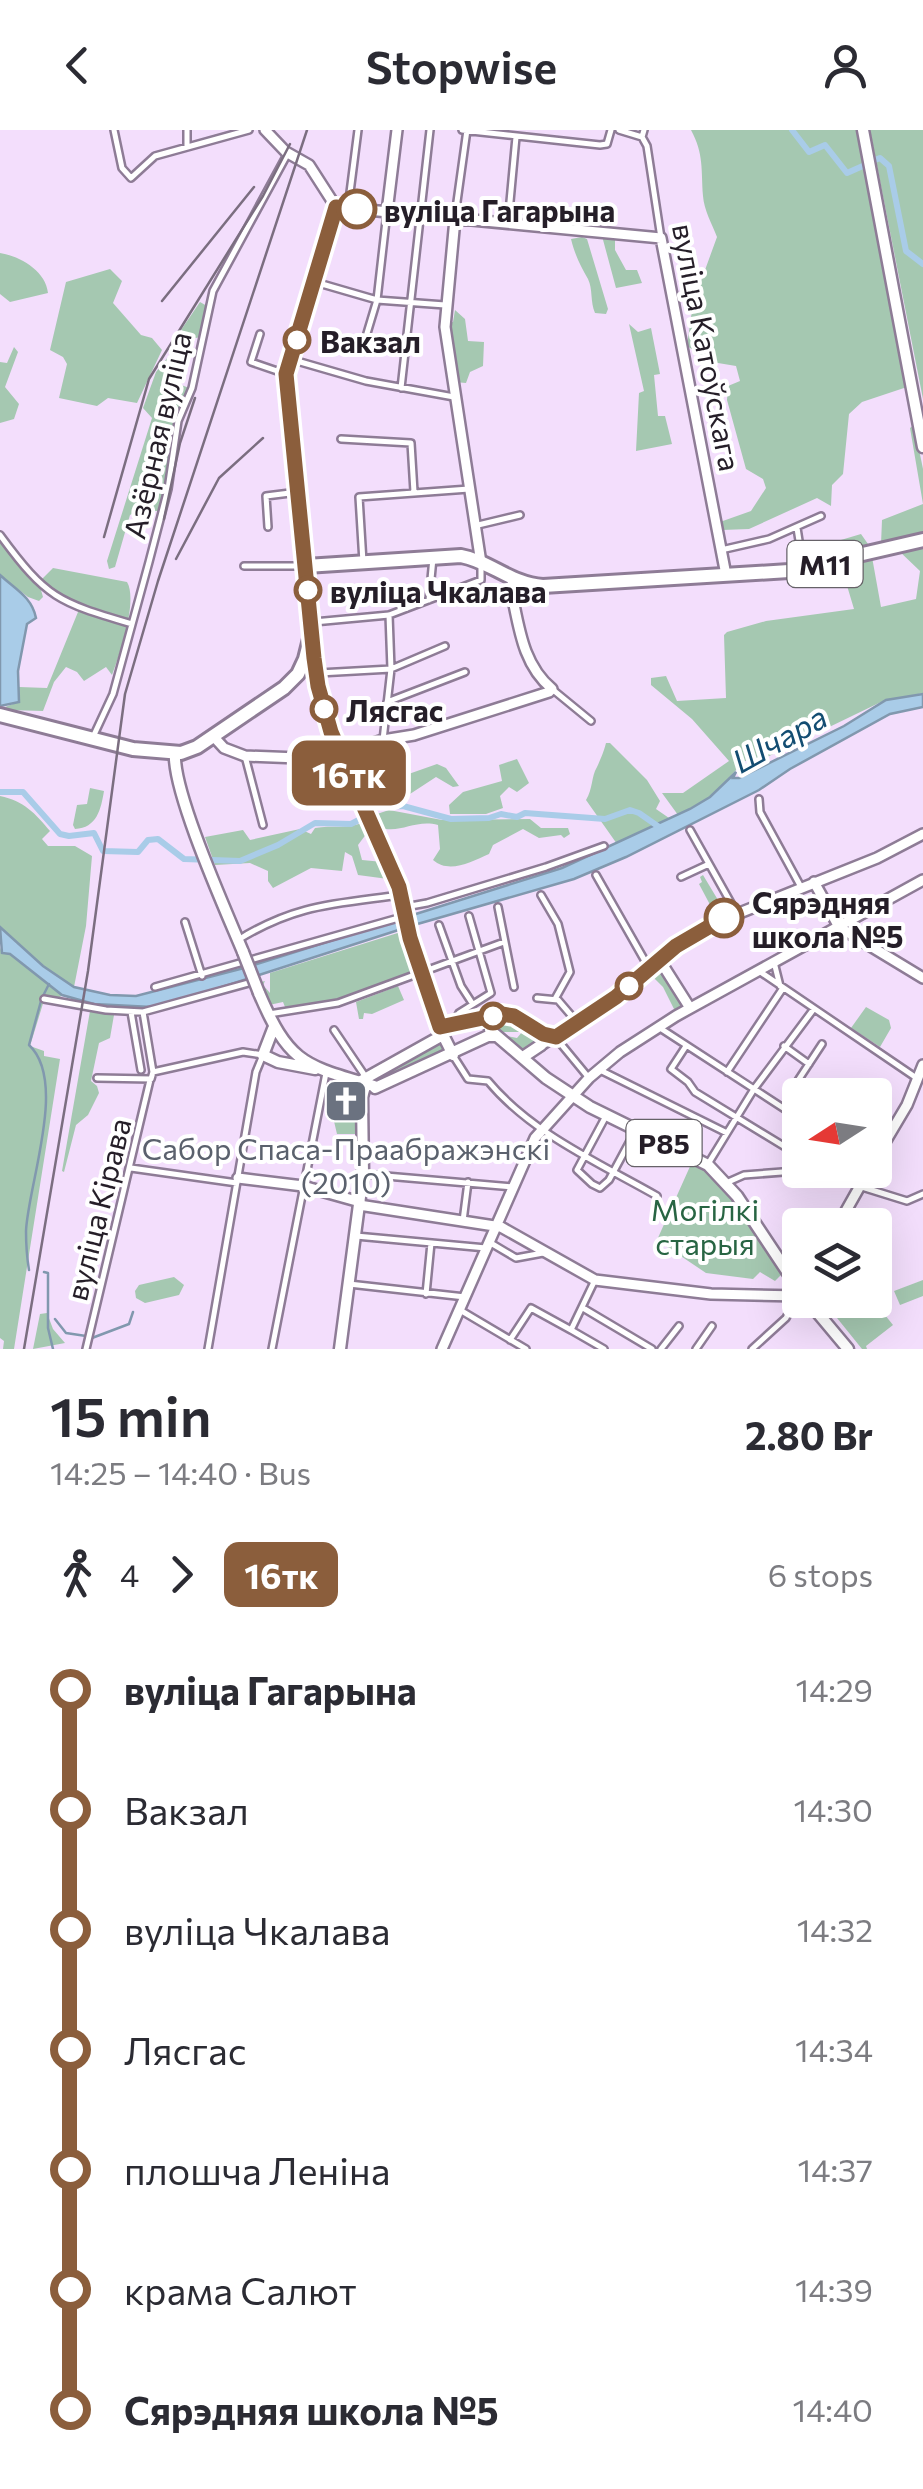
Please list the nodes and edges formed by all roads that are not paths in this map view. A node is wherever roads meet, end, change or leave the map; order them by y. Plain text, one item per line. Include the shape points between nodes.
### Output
1 (114, 130) edge
2 (186, 130) edge
3 (250, 130) edge
4 (358, 130) edge
5 (398, 130) edge
6 (430, 130) edge
7 (465, 130) edge
8 (611, 130) edge
9 (619, 130) edge
10 (863, 130) edge
11 (266, 132) edge
12 (643, 133) edge
13 (516, 136) junction
14 (188, 147) junction
15 (288, 153) junction
16 (336, 207) junction
17 (348, 208) junction
18 (387, 212) junction
19 (421, 216) junction
20 (455, 219) junction
21 (508, 225) junction
22 (661, 238) junction
23 (314, 282) junction
24 (377, 300) junction
25 (412, 304) junction
26 (445, 305) junction
27 (260, 334) dead end
28 (365, 340) dead end
29 (290, 359) junction
30 (286, 374) junction
31 (400, 388) junction
32 (454, 397) junction
33 (341, 439) dead end
34 (923, 447) edge
35 (469, 489) junction
36 (298, 492) junction
37 (414, 492) junction
38 (520, 515) dead end
39 (821, 516) dead end
40 (474, 526) junction
41 (797, 526) junction
42 (268, 528) dead end
43 (0, 536) edge
44 (923, 540) edge
45 (721, 550) junction
46 (433, 557) junction
47 (363, 562) junction
48 (480, 563) junction
49 (244, 566) dead end
50 (306, 566) junction
51 (803, 569) junction
52 (726, 575) junction
53 (513, 579) junction
54 (429, 600) junction
55 (389, 615) junction
56 (132, 624) junction
57 (311, 627) junction
58 (444, 646) dead end
59 (310, 659) junction
60 (391, 669) junction
61 (465, 672) dead end
62 (316, 673) junction
63 (552, 688) junction
64 (386, 702) junction
65 (0, 715) edge
66 (591, 721) dead end
67 (93, 737) junction
68 (383, 740) junction
69 (224, 748) junction
70 (183, 749) junction
71 (340, 754) junction
72 (245, 756) junction
73 (759, 799) dead end
74 (263, 825) dead end
75 (690, 830) dead end
76 (923, 834) edge
77 (604, 846) dead end
78 (709, 864) junction
79 (596, 875) dead end
80 (681, 877) dead end
81 (814, 882) junction
82 (920, 885) edge
83 (801, 886) junction
84 (541, 895) dead end
85 (402, 904) junction
86 (498, 907) dead end
87 (736, 912) junction
88 (468, 916) dead end
89 (395, 918) dead end
90 (185, 922) dead end
91 (439, 925) dead end
92 (839, 927) junction
93 (239, 939) junction
94 (504, 942) junction
95 (477, 951) junction
96 (247, 956) junction
97 (659, 959) junction
98 (451, 961) junction
99 (774, 962) junction
100 (649, 968) junction
101 (759, 971) junction
102 (420, 972) junction
103 (202, 976) junction
104 (923, 978) edge
105 (259, 986) junction
106 (514, 986) dead end
107 (155, 987) dead end
108 (782, 987) junction
109 (536, 998) dead end
110 (555, 999) junction
111 (44, 1000) dead end
112 (472, 1004) junction
113 (690, 1008) junction
114 (813, 1010) junction
115 (131, 1012) junction
116 (144, 1012) junction
117 (268, 1014) junction
118 (497, 1015) junction
119 (455, 1022) junction
120 (578, 1023) junction
121 (660, 1026) junction
122 (334, 1030) dead end
123 (441, 1031) junction
124 (540, 1032) junction
125 (275, 1036) junction
126 (495, 1036) junction
127 (556, 1037) junction
128 (822, 1044) dead end
129 (541, 1045) junction
130 (686, 1046) junction
131 (784, 1046) junction
132 (453, 1054) junction
133 (263, 1055) junction
134 (523, 1058) junction
135 (297, 1062) junction
136 (809, 1064) junction
137 (923, 1064) edge
138 (598, 1069) junction
139 (140, 1070) junction
140 (323, 1071) junction
141 (727, 1072) junction
142 (150, 1074) junction
143 (97, 1078) dead end
144 (589, 1078) junction
145 (800, 1078) edge
146 (920, 1080) edge
147 (367, 1082) junction
148 (754, 1088) junction
149 (572, 1096) junction
150 (364, 1100) junction
151 (782, 1107) edge
152 (606, 1116) junction
153 (736, 1117) junction
154 (542, 1129) junction
155 (892, 1129) edge
156 (636, 1130) junction
157 (727, 1133) junction
158 (782, 1145) edge
159 (585, 1154) junction
160 (708, 1164) junction
161 (130, 1168) junction
162 (614, 1170) junction
163 (782, 1172) edge
164 (363, 1174) junction
165 (238, 1180) junction
166 (468, 1182) junction
167 (726, 1183) junction
168 (304, 1186) junction
169 (513, 1187) junction
170 (869, 1188) edge
171 (923, 1194) edge
172 (657, 1196) dead end
173 (360, 1203) junction
174 (463, 1221) junction
175 (496, 1225) junction
176 (356, 1236) junction
177 (430, 1244) junction
178 (488, 1245) junction
179 (544, 1251) junction
180 (782, 1261) edge
181 (595, 1280) junction
182 (349, 1284) junction
183 (426, 1294) junction
184 (782, 1296) edge
185 (467, 1297) junction
186 (582, 1308) junction
187 (460, 1310) junction
188 (786, 1318) edge
189 (825, 1318) edge
190 (679, 1326) dead end
191 (712, 1326) dead end
192 (571, 1330) junction
193 (510, 1340) junction
194 (86, 1349) edge
195 (208, 1349) edge
196 (272, 1349) edge
197 (340, 1349) edge
198 (442, 1349) edge
199 (526, 1349) edge
200 (604, 1349) edge
201 (652, 1349) edge
202 (662, 1349) edge
203 (696, 1349) edge
204 (752, 1349) edge
205 (848, 1349) edge

1 - 14 street via 122,168 131,178 155,156
2 - 14 street
3 - 14 street
4 - 17 street
5 - 18 street
6 - 19 street
7 - 13 street
7 - 20 street
8 - 13 street via 607,144
9 - 12 street
10 - 34 main road
11 - 15 street
12 - 22 street, вуліца Катоўскага
13 - 21 street
15 - 16 street via 312,168
15 - 56 street, Азёрная вуліца via 213,291
16 - 17 street
16 - 23 street
17 - 18 street
18 - 19 street
18 - 24 street
19 - 20 street
19 - 25 street
20 - 21 street
20 - 26 street
21 - 22 street
22 - 45 street, вуліца Катоўскага
23 - 24 street
23 - 29 street
24 - 25 street
24 - 28 street
25 - 26 street
25 - 31 street
26 - 32 street
27 - 30 street via 251,362
29 - 30 street
29 - 31 street
30 - 36 street
31 - 32 street
32 - 35 street
33 - 37 street via 411,443
35 - 37 street
35 - 40 street
36 - 42 street via 266,496
36 - 50 street
37 - 47 street via 358,497
38 - 40 street
39 - 41 street
40 - 48 street
41 - 45 street
41 - 51 street
43 - 56 street via 56,598
44 - 51 highway, М11
45 - 52 street, вуліца Катоўскага
46 - 47 highway, М11
46 - 48 highway, М11
46 - 54 street
47 - 50 highway, М11
48 - 53 highway, М11
48 - 54 street via 481,580
49 - 50 street
50 - 57 highway
51 - 52 highway, М11
52 - 53 highway, М11 via 542,586
53 - 63 street via 528,659
54 - 55 street
55 - 57 street
55 - 60 street
56 - 67 street, Азёрная вуліца via 114,692
57 - 59 highway
58 - 60 street
59 - 62 street
59 - 70 highway via 288,684
60 - 62 street
60 - 64 street
61 - 64 street
62 - 71 street
63 - 66 street
63 - 68 street
64 - 68 street
65 - 67 highway
67 - 70 highway
68 - 71 street
69 - 70 street
69 - 70 street
69 - 72 street
70 - 93 main road via 179,780
71 - 72 street via 305,760
71 - 85 street
72 - 74 street
73 - 83 street
75 - 78 street
76 - 81 street
77 - 85 street via 427,904
78 - 80 street
78 - 87 street
79 - 100 street
81 - 83 street
81 - 92 street
82 - 92 street
83 - 87 street
84 - 110 street via 558,924 570,972
85 - 93 street via 305,908
85 - 102 street
86 - 94 street
87 - 97 street
88 - 95 street
89 - 96 street
90 - 103 street
91 - 98 street
92 - 99 street
92 - 104 street
93 - 96 main road
94 - 95 street
94 - 106 street
95 - 98 street
95 - 112 street via 491,993
96 - 103 street
96 - 105 main road, bridge
97 - 100 street
97 - 113 street
98 - 102 street
98 - 112 street
99 - 101 street
99 - 108 street
100 - 120 street
101 - 108 street
101 - 113 street
102 - 117 street via 341,1002
102 - 123 street
103 - 107 street
105 - 116 street
105 - 117 main road
108 - 114 street
108 - 141 street
109 - 110 street
110 - 120 street
111 - 115 street
112 - 119 street
113 - 121 street
114 - 131 street
114 - 146 street
115 - 116 street
115 - 139 street
116 - 142 street
117 - 125 main road
118 - 119 main road
118 - 124 main road via 514,1016
118 - 126 main road via 490,1024
119 - 123 main road
120 - 127 street
121 - 130 street
121 - 138 street
122 - 147 street
123 - 132 main road
123 - 147 main road
124 - 127 street
124 - 129 main road
125 - 133 main road
125 - 135 main road
126 - 132 main road
126 - 134 main road, Р85
127 - 129 street
127 - 144 street
128 - 136 street
129 - 134 main road
130 - 141 street
130 - 153 street via 671,1069
131 - 136 street
131 - 148 street
132 - 147 main road
132 - 154 street via 468,1079 490,1083
133 - 135 main road
133 - 142 street via 243,1052
133 - 165 street
134 - 149 main road, Р85
135 - 140 main road
136 - 145 street
137 - 146 street
138 - 144 street
138 - 157 street
139 - 142 street
139 - 142 street
140 - 147 main road
140 - 168 street
141 - 148 street
142 - 143 street
142 - 161 street, вуліца Кірава
144 - 149 street
146 - 155 street
147 - 150 main road
147 - 150 main road
148 - 151 street
148 - 153 street
149 - 152 main road, Р85
149 - 154 street
150 - 164 main road
152 - 156 main road, Р85
152 - 159 street
153 - 157 street
153 - 158 street
154 - 159 street
154 - 169 street
156 - 160 main road, Р85
156 - 162 street
157 - 160 street
159 - 162 street
159 - 162 street via 576,1171 592,1184 600,1188
160 - 167 main road, Р85
161 - 165 street
161 - 194 street, вуліца Кірава
162 - 172 street
163 - 167 street
164 - 166 street
164 - 173 main road
165 - 168 street
165 - 195 street
166 - 169 street
166 - 174 street
167 - 180 main road, Р85
168 - 173 street
168 - 196 street
169 - 175 street
170 - 171 street via 907,1200
173 - 174 street
173 - 176 main road
174 - 175 street
175 - 178 street
175 - 179 street
176 - 177 street
176 - 182 main road
177 - 178 street
177 - 183 street
178 - 179 street via 516,1258
178 - 185 street
179 - 181 street
181 - 184 street
181 - 186 street
182 - 183 street
182 - 197 main road
183 - 185 street
185 - 187 street
186 - 192 street
186 - 201 street
187 - 193 street
187 - 198 street
188 - 204 street
189 - 205 main road, Р85
190 - 202 street
191 - 203 street
192 - 193 street via 531,1308
192 - 200 street
193 - 199 street

